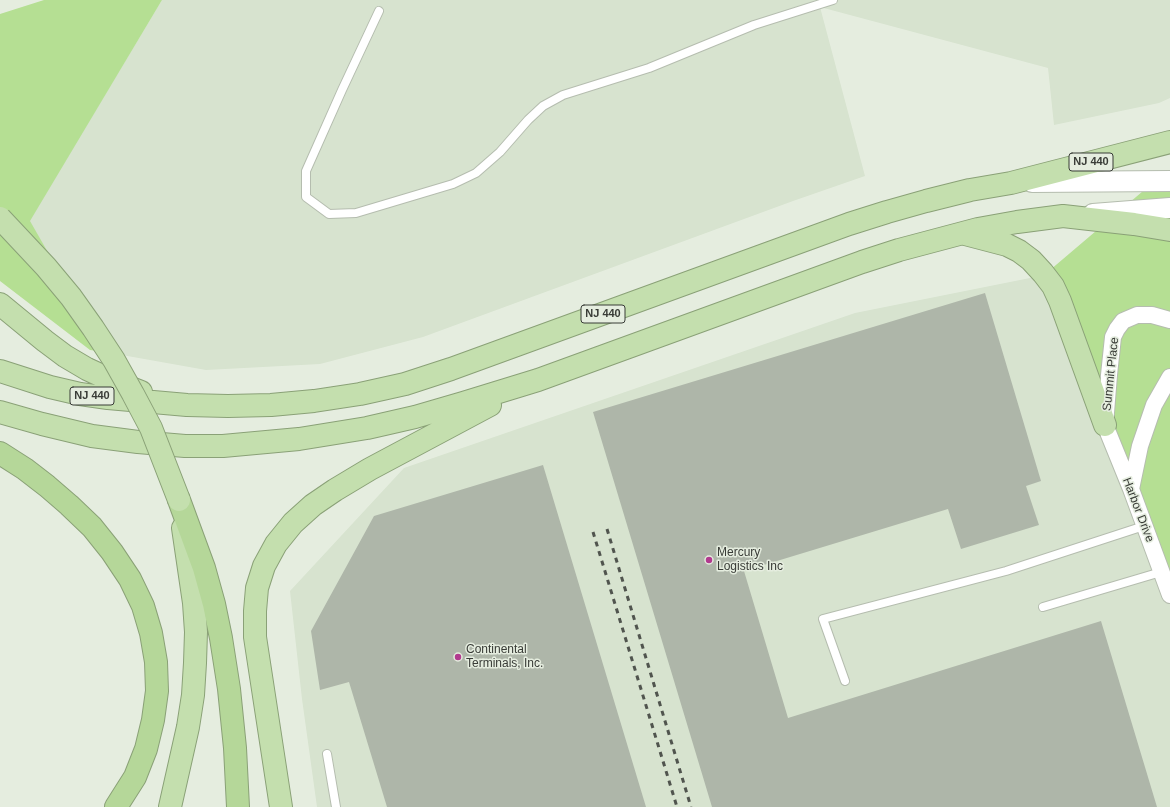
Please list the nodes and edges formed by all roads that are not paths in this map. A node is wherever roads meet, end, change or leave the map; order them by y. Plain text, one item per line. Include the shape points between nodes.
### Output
1 (833, 0) edge
2 (379, 12) dead end
3 (1170, 142) edge
4 (1170, 181) edge
5 (1011, 182) junction
6 (1170, 208) edge
7 (1063, 216) junction
8 (0, 218) edge
9 (1170, 230) edge
10 (962, 233) junction
11 (0, 304) edge
12 (1168, 321) edge
13 (0, 370) edge
14 (1170, 377) edge
15 (538, 380) junction
16 (187, 405) junction
17 (0, 412) edge
18 (1105, 425) junction
19 (0, 453) edge
20 (1131, 489) junction
21 (179, 500) junction
22 (1144, 526) junction
23 (1162, 572) junction
24 (1170, 595) edge
25 (1043, 607) dead end
26 (845, 681) dead end
27 (327, 754) dead end
28 (116, 807) edge
29 (170, 807) edge
30 (238, 807) edge
31 (281, 807) edge
32 (336, 807) edge

1 - 2 lane via 754,26 649,68 563,95 543,106 500,152 476,173 453,184 356,213 329,214 306,197 306,171
3 - 5 highway, NJ 440
4 - 5 street
5 - 16 highway, NJ 440 via 926,201 849,224 405,384 314,401 271,405
6 - 7 street
7 - 9 highway
7 - 10 highway
8 - 21 highway, bridge via 71,297 114,360 151,428
10 - 15 highway via 862,262
10 - 18 highway via 1007,245 1019,251 1031,260 1053,286
11 - 16 highway via 65,356 87,369 137,390
12 - 18 street, Summit Place via 1152,314 1137,315 1123,321 1117,329 1113,337
13 - 16 highway, NJ 440 via 80,394
14 - 20 street via 1154,405 1140,446
15 - 17 highway via 428,413 367,428 299,439 223,446 185,446 99,437
15 - 31 highway via 335,490 293,523 276,544 264,566 257,588 254,612 255,636
18 - 20 street, Harbor Drive
19 - 28 highway via 48,486 92,527 130,579 143,606 156,662 153,720 146,749 135,777
20 - 22 street, Harbor Drive
21 - 29 highway via 191,571 196,632 193,695
21 - 30 highway via 204,568 221,638 235,748
22 - 23 street, Harbor Drive
22 - 26 lane via 1006,571 823,619
23 - 24 street, Harbor Drive
23 - 25 lane
27 - 32 lane

